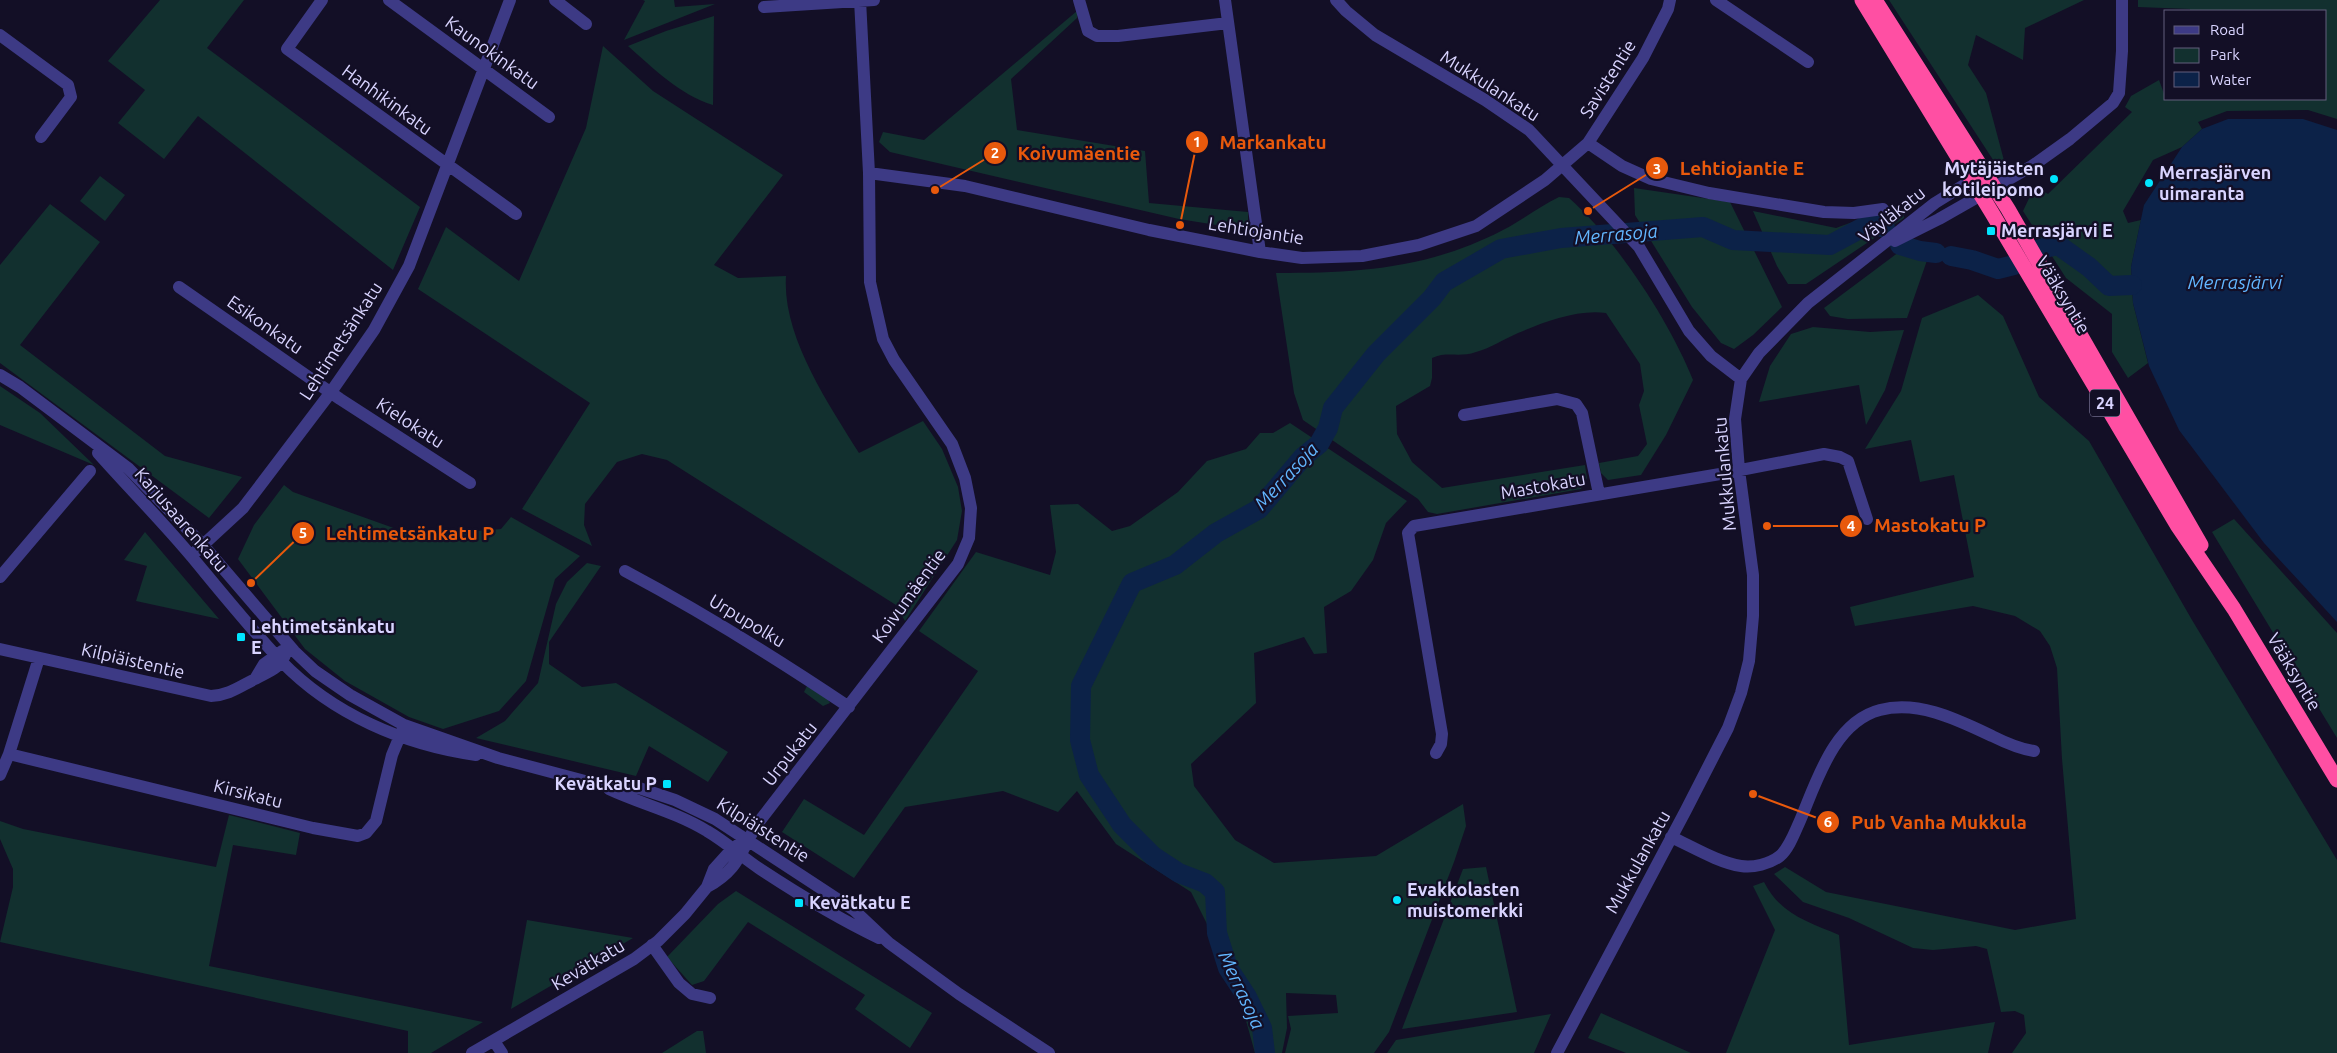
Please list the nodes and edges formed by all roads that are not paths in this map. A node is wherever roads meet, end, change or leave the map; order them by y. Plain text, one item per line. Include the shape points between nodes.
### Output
1 (322, 0) edge
2 (389, 0) edge
3 (510, 0) edge
4 (555, 0) edge
5 (860, 0) edge
6 (874, 0) edge
7 (1079, 0) edge
8 (1225, 0) edge
9 (1336, 0) edge
10 (1670, 0) edge
11 (1716, 0) edge
12 (1862, 0) edge
13 (1875, 0) edge
14 (2121, 1) edge
15 (764, 7) dead end
16 (1228, 23) junction
17 (586, 24) dead end
18 (0, 35) edge
19 (1808, 62) dead end
20 (484, 68) junction
21 (549, 117) dead end
22 (41, 137) dead end
23 (1588, 144) junction
24 (447, 165) junction
25 (1562, 166) junction
26 (869, 173) junction
27 (1972, 180) junction
28 (1994, 186) junction
29 (1980, 194) junction
30 (1883, 209) dead end
31 (516, 214) dead end
32 (1260, 252) junction
33 (1859, 264) junction
34 (179, 286) dead end
35 (0, 375) edge
36 (1741, 379) junction
37 (331, 392) junction
38 (1464, 415) dead end
39 (80, 432) junction
40 (1739, 470) junction
41 (90, 471) dead end
42 (470, 483) dead end
43 (1599, 494) junction
44 (1867, 518) dead end
45 (203, 545) junction
46 (191, 556) junction
47 (625, 571) dead end
48 (0, 577) edge
49 (2234, 609) junction
50 (0, 649) edge
51 (284, 655) junction
52 (39, 658) junction
53 (860, 692) joint
54 (849, 707) junction
55 (402, 731) junction
56 (2034, 751) dead end
57 (1436, 753) dead end
58 (9, 754) junction
59 (0, 775) edge
60 (2337, 780) edge
61 (600, 785) junction
62 (1671, 837) junction
63 (748, 838) junction
64 (737, 853) junction
65 (889, 943) junction
66 (652, 946) junction
67 (710, 998) dead end
68 (494, 1041) junction
69 (472, 1053) edge
70 (502, 1053) edge
71 (1049, 1053) edge
72 (1557, 1053) edge

1 - 24 street, Hanhikinkatu via 287,49
2 - 20 street, Kaunokinkatu
3 - 20 street, Lehtimetsänkatu
4 - 17 street
5 - 6 street
5 - 15 street
5 - 26 street, Koivumäentie
7 - 16 street via 1088,31 1097,36
8 - 16 street
9 - 25 street, Mukkulankatu via 1375,35 1529,130
10 - 23 street, Savistentie via 1643,58
11 - 19 street
12 - 27 highway, Vääksyntie / 24
13 - 28 highway, Vääksyntie / 24
14 - 28 street, Väyläkatu via 2119,93 2113,103 2044,157
16 - 32 street
18 - 22 street via 68,85 71,97
20 - 21 street, Kaunokinkatu
20 - 24 street, Lehtimetsänkatu
23 - 25 street, Savistentie
23 - 30 street via 1622,166 1651,179 1709,193 1824,212 1854,213
24 - 31 street, Hanhikinkatu
24 - 37 street, Lehtimetsänkatu via 409,266 374,330
25 - 32 street, Lehtiojantie via 1476,226 1419,245 1362,256 1302,258
25 - 36 street, Mukkulankatu via 1639,247 1690,331 1711,356
26 - 32 street, Lehtiojantie via 965,186 1148,230
26 - 53 street, Koivumäentie via 870,282 883,340 952,444 966,478 971,508 968,538 958,564
27 - 28 street via 1985,179
27 - 29 highway, Vääksyntie / 24
27 - 33 street, Väyläkatu via 1935,203
28 - 29 street, Väyläkatu
28 - 49 highway, Vääksyntie / 24 via 2187,520
29 - 33 street, Väyläkatu
29 - 49 highway, Vääksyntie / 24 via 2177,525
33 - 36 street, Väyläkatu via 1790,320 1759,353
34 - 37 street, Esikonkatu
35 - 39 street, Karjusaarenkatu
36 - 40 street, Mukkulankatu via 1735,420
37 - 42 street, Kielokatu
37 - 45 street, Lehtimetsänkatu via 243,508
38 - 43 street via 1557,399 1576,404 1582,414
39 - 45 street, Karjusaarenkatu via 128,468
39 - 46 street, Karjusaarenkatu
40 - 43 street, Mastokatu
40 - 44 street, Mastokatu via 1824,454 1840,456 1848,461
40 - 62 street, Mukkulankatu via 1753,575 1749,661 1728,728
41 - 48 street
43 - 57 street, Mastokatu via 1410,528 1408,533 1442,734 1442,744
45 - 46 street, Lehtimetsänkatu
45 - 51 street, Karjusaarenkatu via 283,638
46 - 51 street, Karjusaarenkatu
47 - 54 street, Urpupolku via 666,592
49 - 60 highway, Vääksyntie / 24
50 - 52 street, Kilpiäistentie
51 - 52 street, Kilpiäistentie via 271,672 223,696
51 - 55 street, Kilpiäistentie via 341,708
52 - 58 street
53 - 54 street, Urpukatu
54 - 63 street, Urpukatu
55 - 58 street, Kirsikatu via 392,754 376,821 366,833 358,836 312,828
55 - 61 street, Kilpiäistentie via 446,751 498,758
56 - 62 street via 2021,750 1950,716 1915,708 1895,707 1878,711 1842,735 1791,842 1780,856 1764,864 1741,866
58 - 59 street
61 - 63 street, Kilpiäistentie via 639,788 674,800
61 - 64 street, Kilpiäistentie via 673,813 708,831
62 - 72 street, Mukkulankatu
63 - 64 street, Kevätkatu
63 - 65 street, Kilpiäistentie via 854,910
64 - 65 street, Kilpiäistentie via 845,922
64 - 66 street, Kevätkatu via 714,869 707,886 685,914
65 - 71 street, Kilpiäistentie
66 - 67 street via 679,983 692,994
66 - 68 street, Kevätkatu
68 - 69 street, Kevätkatu
68 - 70 street

